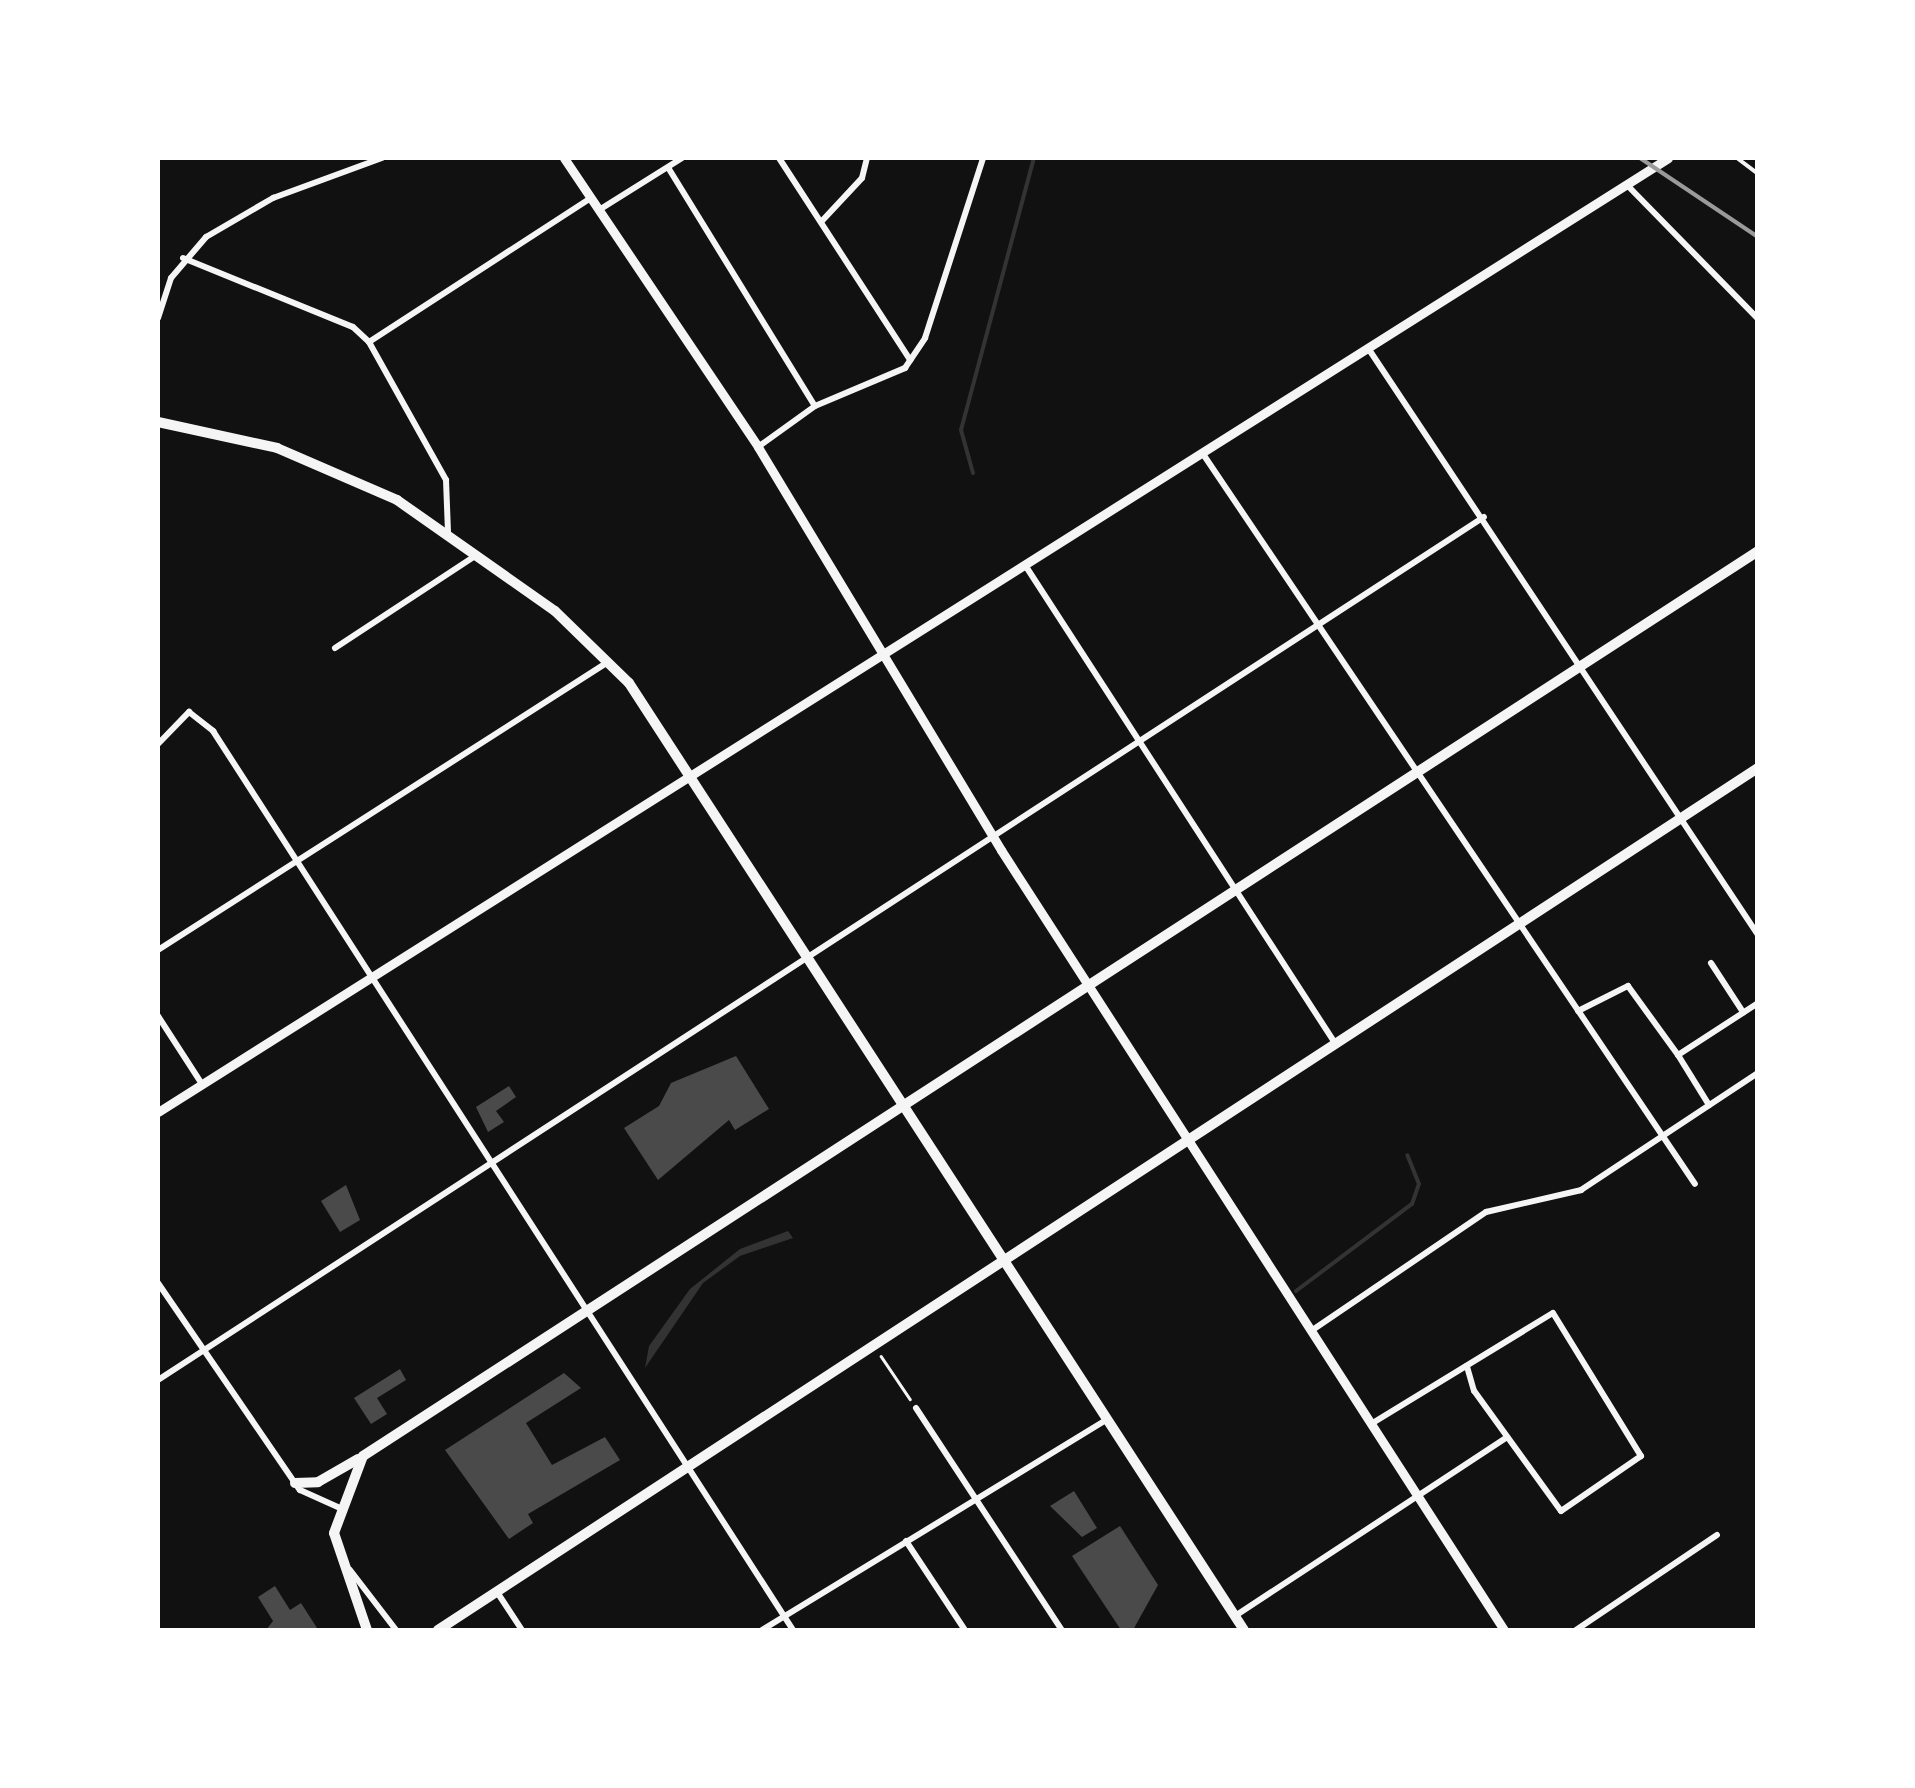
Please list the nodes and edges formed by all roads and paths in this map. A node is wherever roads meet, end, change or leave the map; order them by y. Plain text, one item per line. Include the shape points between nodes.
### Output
1 (382, 158) edge
2 (564, 158) edge
3 (682, 158) edge
4 (779, 158) edge
5 (867, 158) edge
6 (982, 158) edge
7 (1668, 158) edge
8 (1738, 158) edge
9 (669, 168) junction
10 (1758, 174) edge
11 (1627, 185) junction
12 (591, 198) junction
13 (599, 210) junction
14 (821, 222) junction
15 (183, 258) junction
16 (158, 318) edge
17 (1758, 318) edge
18 (369, 342) junction
19 (1368, 348) junction
20 (910, 360) junction
21 (815, 406) junction
22 (158, 422) edge
23 (758, 446) junction
24 (1203, 454) junction
25 (1484, 518) junction
26 (448, 532) junction
27 (1758, 551) edge
28 (480, 553) junction
29 (1025, 566) junction
30 (1318, 626) junction
31 (335, 648) dead end
32 (881, 654) junction
33 (609, 662) junction
34 (1582, 665) junction
35 (158, 744) edge
36 (1136, 746) junction
37 (1758, 768) edge
38 (690, 771) junction
39 (1418, 773) junction
40 (1678, 816) junction
41 (995, 838) junction
42 (295, 864) junction
43 (1234, 893) junction
44 (1516, 923) junction
45 (1758, 936) edge
46 (158, 950) edge
47 (812, 961) junction
48 (1711, 963) dead end
49 (368, 978) junction
50 (1090, 984) junction
51 (1758, 1003) edge
52 (1577, 1012) junction
53 (1743, 1012) junction
54 (158, 1016) edge
55 (1334, 1040) junction
56 (1678, 1055) junction
57 (1758, 1073) edge
58 (202, 1084) junction
59 (1708, 1105) junction
60 (903, 1109) junction
61 (158, 1112) edge
62 (1190, 1135) junction
63 (1662, 1136) junction
64 (492, 1164) junction
65 (1695, 1184) dead end
66 (1003, 1256) junction
67 (158, 1283) edge
68 (586, 1314) junction
69 (1311, 1331) junction
70 (205, 1352) junction
71 (880, 1354) dead end
72 (1467, 1366) junction
73 (158, 1380) edge
74 (916, 1408) joint
75 (1107, 1419) junction
76 (1370, 1425) junction
77 (1506, 1438) junction
78 (362, 1456) junction
79 (684, 1466) junction
80 (295, 1483) junction
81 (1416, 1498) junction
82 (975, 1499) junction
83 (338, 1507) junction
84 (1718, 1535) dead end
85 (906, 1542) junction
86 (349, 1569) junction
87 (497, 1592) junction
88 (1235, 1616) junction
89 (784, 1617) junction
90 (367, 1630) edge
91 (396, 1630) edge
92 (438, 1630) edge
93 (522, 1630) edge
94 (762, 1630) edge
95 (793, 1630) edge
96 (965, 1630) edge
97 (1062, 1630) edge
98 (1244, 1630) edge
99 (1504, 1630) edge
100 (1576, 1630) edge

1 - 15 street via 273,198
2 - 12 street
3 - 9 street
4 - 14 street
5 - 14 street via 862,178
6 - 20 street
7 - 11 street
8 - 10 lane
9 - 13 street
9 - 21 street
11 - 17 street
11 - 19 street
12 - 13 street
12 - 18 street
13 - 23 street
14 - 20 street
15 - 16 street
15 - 18 street via 353,327
18 - 26 street via 446,480
19 - 24 street
19 - 25 street
20 - 21 street
21 - 23 street
22 - 26 main road via 322,463
23 - 32 street
24 - 29 street
24 - 30 street
25 - 30 street
25 - 34 street
26 - 28 main road
27 - 34 main road
28 - 31 street
28 - 33 main road
29 - 32 street
29 - 36 street
30 - 36 street
30 - 39 street
32 - 38 street
32 - 41 street
33 - 38 main road
33 - 42 street
34 - 39 main road
34 - 40 street
35 - 42 street via 189,712 213,731
36 - 41 street
36 - 43 street
37 - 40 main road
38 - 47 main road
38 - 49 street
39 - 43 main road
39 - 44 street
40 - 44 main road
40 - 45 street
41 - 47 street
41 - 50 street
42 - 46 street
42 - 49 street
43 - 50 main road
43 - 55 street
44 - 52 street
44 - 55 main road
47 - 60 main road
47 - 64 street
48 - 53 street
49 - 58 street
49 - 64 street
50 - 60 main road
50 - 62 street
51 - 53 street
52 - 56 street via 1628,986
52 - 63 street
53 - 56 street
54 - 58 street
55 - 62 main road
56 - 59 street
57 - 59 street
58 - 61 street
59 - 63 street
60 - 66 main road
60 - 68 main road
62 - 66 main road
62 - 69 street
63 - 65 street
63 - 69 street via 1580,1190 1486,1212
64 - 68 street
64 - 70 street
66 - 75 main road
66 - 79 main road
67 - 70 street
68 - 78 main road
68 - 79 street
69 - 76 street
70 - 73 street
70 - 80 street
71 - 74 path
72 - 76 street
72 - 77 street
72 - 77 street via 1553,1314 1641,1456 1561,1510
74 - 82 street
75 - 82 street
75 - 88 main road
76 - 81 street
77 - 81 street
78 - 80 main road via 318,1482
78 - 83 main road
79 - 87 main road
79 - 89 street
80 - 83 street via 313,1503
81 - 88 street
81 - 99 street
82 - 85 street
82 - 97 street
83 - 86 main road via 334,1532
84 - 100 street
85 - 89 street
85 - 96 street
86 - 90 main road
86 - 91 street
87 - 92 main road
87 - 93 street
88 - 98 main road
89 - 94 street
89 - 95 street

